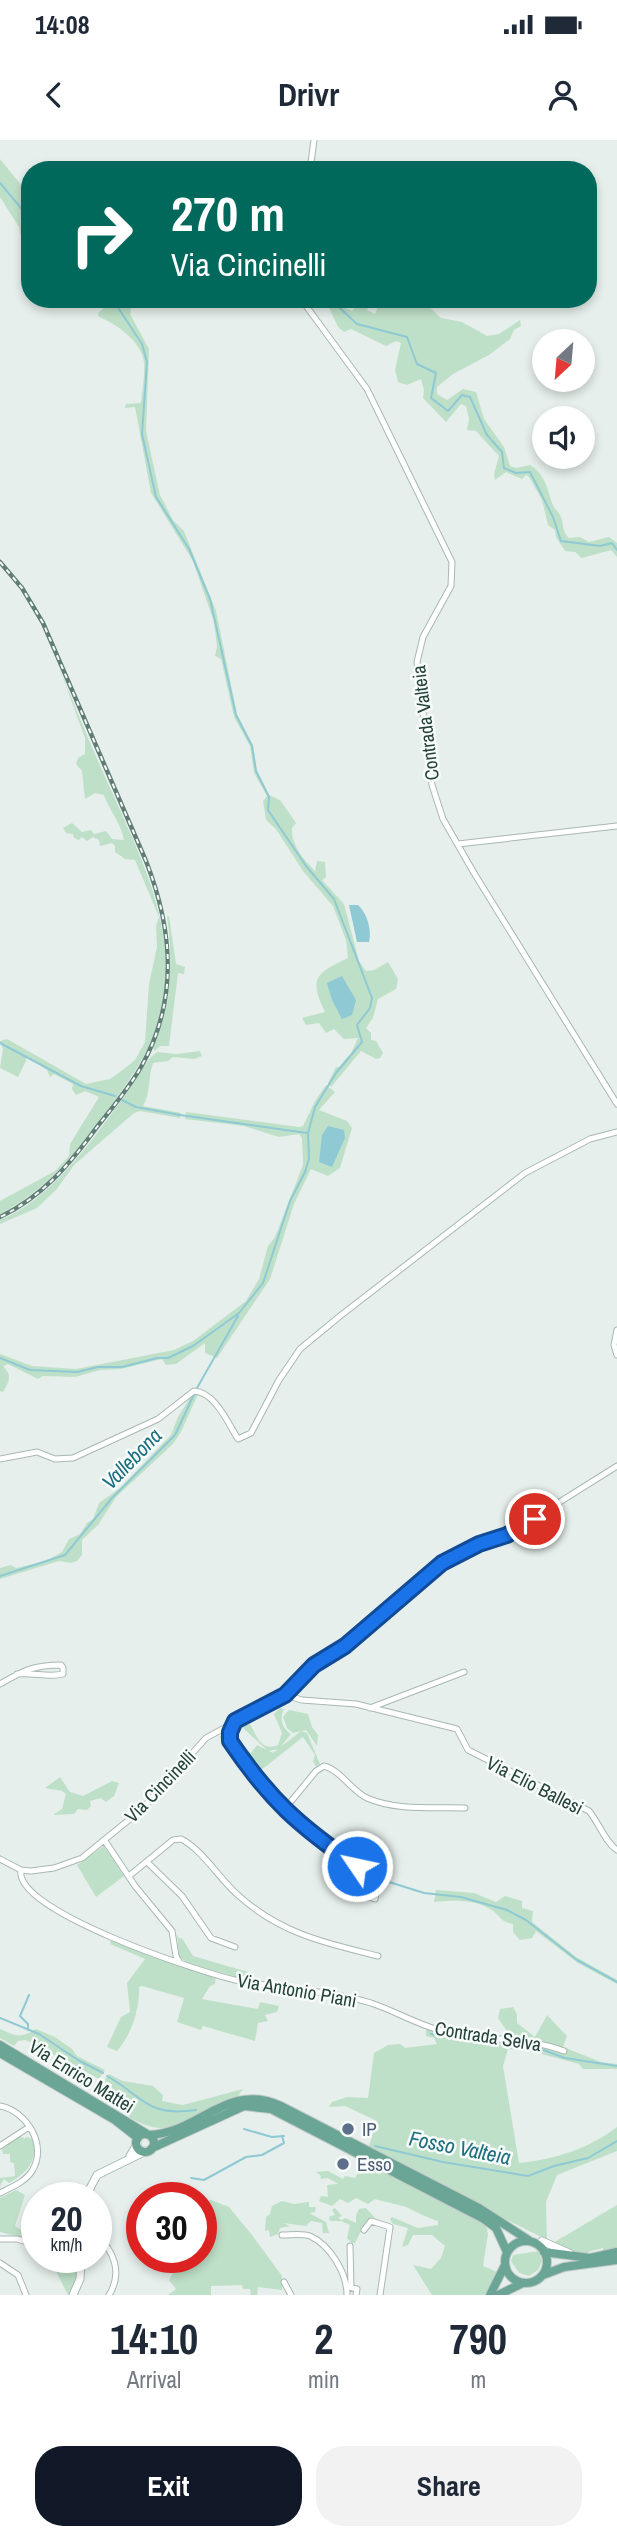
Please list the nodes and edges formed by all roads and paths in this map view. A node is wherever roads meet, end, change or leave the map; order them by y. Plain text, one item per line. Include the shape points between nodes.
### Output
1 (314, 140) edge
2 (311, 161) edge
3 (306, 308) edge
4 (617, 826) edge
5 (458, 844) junction
6 (617, 1104) edge
7 (617, 1132) edge
8 (617, 1330) edge
9 (617, 1355) edge
10 (0, 1459) edge
11 (617, 1466) edge
12 (464, 1672) dead end
13 (17, 1674) junction
14 (0, 1684) edge
15 (285, 1695) junction
16 (370, 1708) junction
17 (226, 1734) junction
18 (465, 1808) dead end
19 (284, 1810) junction
20 (105, 1841) junction
21 (617, 1850) edge
22 (0, 1859) edge
23 (147, 1862) junction
24 (22, 1870) junction
25 (366, 1870) junction
26 (129, 1876) junction
27 (235, 1947) dead end
28 (174, 1949) junction
29 (378, 1956) dead end
30 (166, 1959) junction
31 (180, 1963) junction
32 (412, 2022) joint
33 (0, 2045) edge
34 (564, 2051) dead end
35 (0, 2053) edge
36 (0, 2106) edge
37 (112, 2112) junction
38 (29, 2127) junction
39 (171, 2131) junction
40 (148, 2134) junction
41 (137, 2141) junction
42 (0, 2146) edge
43 (149, 2149) junction
44 (124, 2161) junction
45 (93, 2182) edge
46 (0, 2193) edge
47 (364, 2230) dead end
48 (282, 2235) dead end
49 (0, 2239) edge
50 (21, 2240) edge
51 (541, 2245) junction
52 (350, 2246) dead end
53 (112, 2252) edge
54 (617, 2252) edge
55 (506, 2258) junction
56 (617, 2260) edge
57 (0, 2263) edge
58 (81, 2273) edge
59 (83, 2273) edge
60 (543, 2275) junction
61 (284, 2282) dead end
62 (523, 2283) junction
63 (349, 2287) junction
64 (26, 2295) edge
65 (75, 2295) edge
66 (109, 2295) edge
67 (291, 2295) edge
68 (346, 2295) edge
69 (356, 2295) edge
70 (380, 2295) edge
71 (490, 2295) edge
72 (498, 2295) edge

1 - 2 street
3 - 5 street, Contrada Valteia via 367,389 452,562 451,586 422,637 417,662 432,785 443,820
4 - 5 street
5 - 6 street, Contrada Valteia
7 - 10 street via 590,1139 525,1173 340,1316 300,1349 245,1438 238,1439 213,1402 196,1391 158,1419 73,1458 55,1459 37,1452
8 - 9 street
11 - 15 street via 507,1535 442,1563 345,1646 314,1665
12 - 16 street
13 - 13 street via 58,1676 64,1668 45,1665
13 - 14 street
15 - 16 street, Via Elio Ballesi
15 - 17 street via 235,1721
16 - 21 street, Via Elio Ballesi via 457,1729 475,1755 589,1811
17 - 19 street
17 - 20 street, Via Cincinelli via 206,1738 141,1811
18 - 19 street via 374,1801 324,1766
19 - 25 street via 309,1833
20 - 24 street, Via Cincinelli via 66,1865
20 - 26 street
22 - 24 street
23 - 26 street
23 - 27 street via 182,1896 211,1938
23 - 29 street via 173,1840 184,1840 240,1898 279,1924 322,1944
24 - 30 street, Via Antonio Piani via 24,1884 54,1910
25 - 25 street via 380,1874 375,1899 357,1892
26 - 28 street via 172,1931
28 - 30 street
28 - 31 street
30 - 31 street, Via Antonio Piani
31 - 32 street, Via Antonio Piani via 234,1980 371,2003
32 - 34 street, Contrada Selva
33 - 37 main road, Via Enrico Mattei
35 - 41 main road, Via Enrico Mattei via 115,2120
36 - 38 street via 15,2110
37 - 39 main road via 142,2128
37 - 40 main road, Via Enrico Mattei
38 - 42 street
38 - 46 street via 38,2146 34,2168
39 - 40 main road, Via Enrico Mattei
39 - 51 main road, Via Enrico Mattei via 232,2101 260,2098 479,2208
40 - 41 main road
40 - 43 main road via 154,2142
41 - 43 main road, Via Enrico Mattei
41 - 44 street
43 - 44 street
43 - 55 main road via 244,2106 271,2109 484,2219 496,2228
44 - 45 street via 97,2175
47 - 70 street via 371,2221 390,2227
48 - 63 street via 307,2234 321,2243
49 - 50 street
51 - 54 main road, Via Enrico Mattei via 579,2258
51 - 55 main road via 517,2243
51 - 60 main road via 547,2263
52 - 63 street
53 - 66 street via 116,2276
55 - 62 main road via 510,2276
55 - 71 main road
56 - 60 main road
57 - 64 street via 18,2275
58 - 65 street
59 - 65 street
60 - 62 main road
61 - 67 street
62 - 72 main road
63 - 68 street
63 - 69 street via 357,2289

